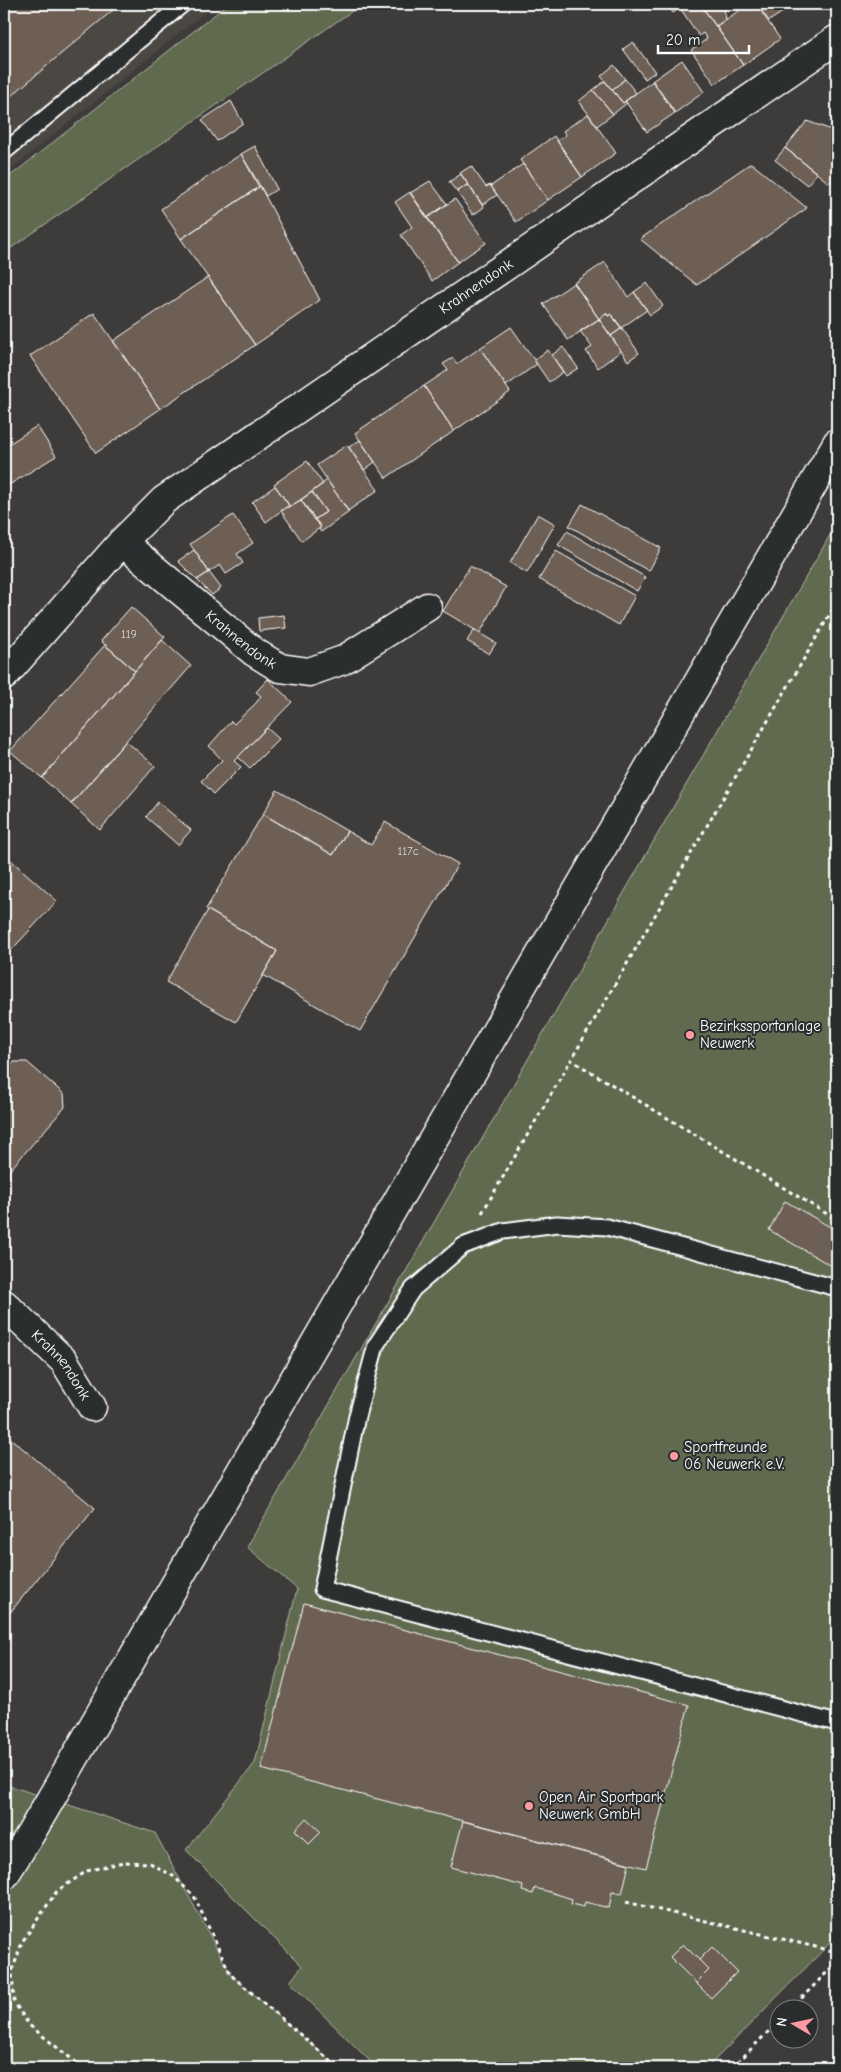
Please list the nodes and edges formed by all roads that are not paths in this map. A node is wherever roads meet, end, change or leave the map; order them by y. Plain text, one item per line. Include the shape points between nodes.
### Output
1 (183, 4) edge
2 (837, 39) edge
3 (4, 152) edge
4 (837, 443) edge
5 (122, 542) junction
6 (426, 607) dead end
7 (4, 676) edge
8 (837, 1288) edge
9 (4, 1304) edge
10 (92, 1407) dead end
11 (837, 1723) edge
12 (4, 1876) edge

1 - 3 lane
2 - 5 main road, Krahnendonk via 241,445 164,500
4 - 12 main road
5 - 6 main road, Krahnendonk via 254,652 280,668 309,672 343,660
5 - 7 main road, Krahnendonk
8 - 11 lane via 607,1227 557,1224 512,1230 463,1246 412,1289 376,1345 357,1416 322,1589
9 - 10 main road, Krahnendonk via 64,1361

